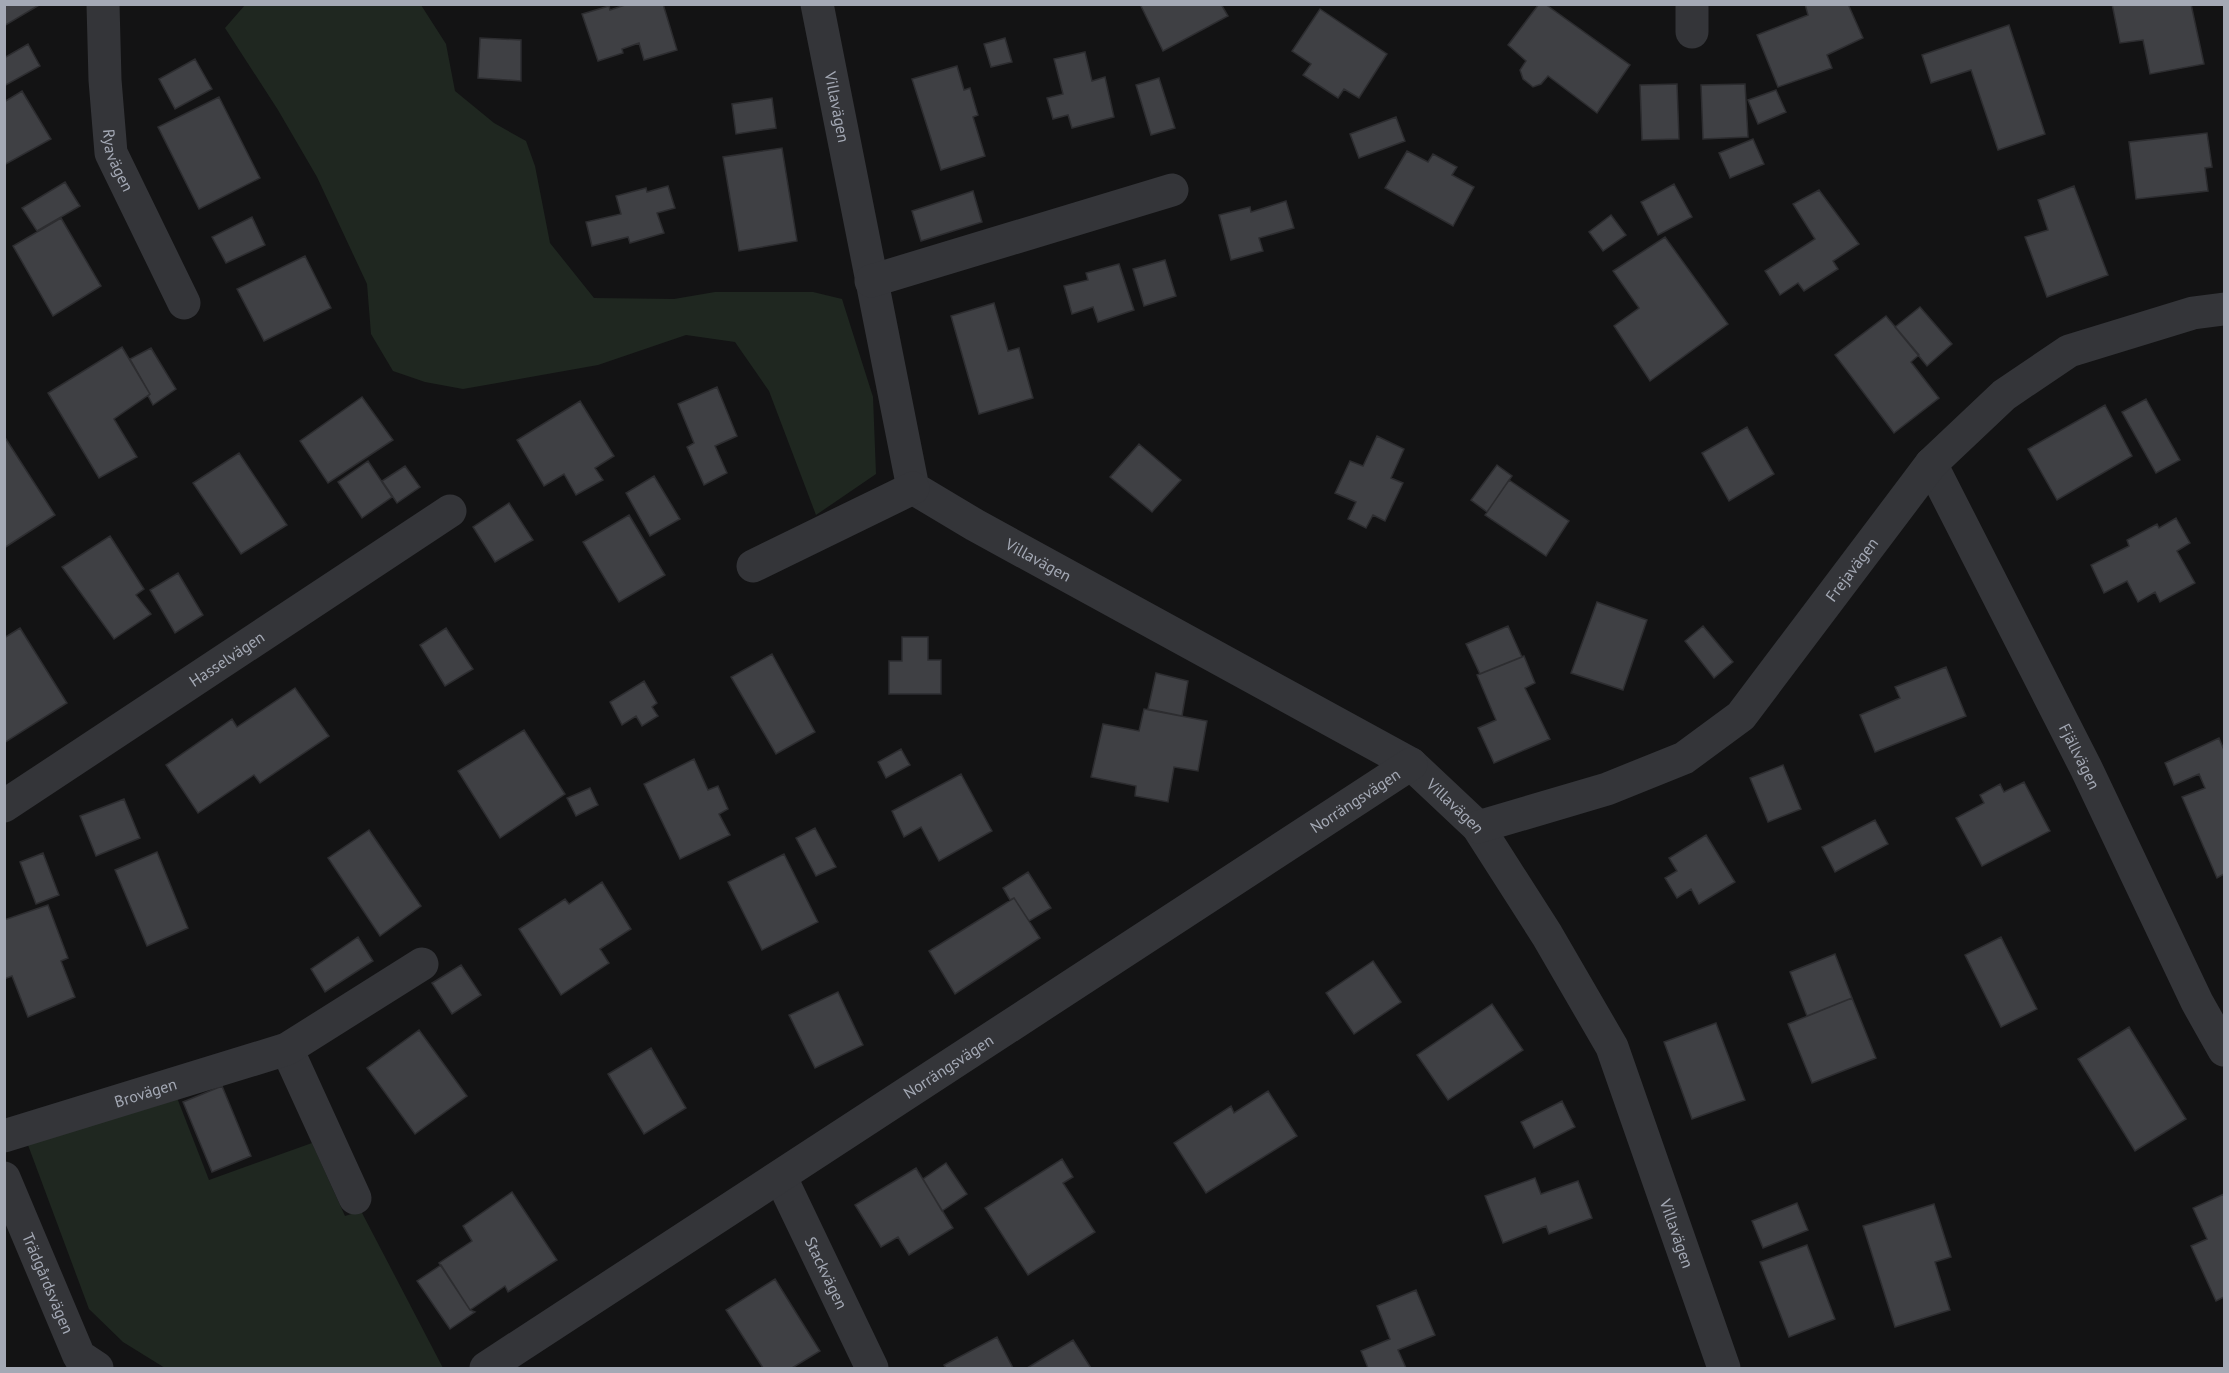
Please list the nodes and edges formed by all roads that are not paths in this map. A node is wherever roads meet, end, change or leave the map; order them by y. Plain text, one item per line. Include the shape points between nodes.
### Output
1 (103, 4) edge
2 (817, 4) edge
3 (1172, 190) dead end
4 (871, 281) junction
5 (184, 303) dead end
6 (2224, 309) edge
7 (1931, 464) junction
8 (913, 488) junction
9 (450, 512) dead end
10 (753, 566) dead end
11 (1411, 764) junction
12 (4, 806) edge
13 (1478, 827) junction
14 (422, 964) dead end
15 (286, 1049) junction
16 (2224, 1050) edge
17 (4, 1136) edge
18 (4, 1178) edge
19 (781, 1178) junction
20 (355, 1198) dead end
21 (88, 1362) edge
22 (486, 1368) edge
23 (872, 1368) edge
24 (1724, 1368) edge

1 - 5 street, Ryavägen via 111,153
2 - 4 street, Villavägen
3 - 4 street
4 - 8 street, Villavägen
6 - 7 street, Frejavägen via 2193,313 2069,351 2004,395
7 - 13 street, Frejavägen via 1741,716 1683,758 1607,789
7 - 16 street, Fjällvägen
8 - 10 street
8 - 11 street, Villavägen
9 - 12 street, Hasselvägen
11 - 13 street, Villavägen
11 - 19 street, Norrängsvägen
13 - 24 street, Villavägen via 1612,1047
14 - 15 street, Brovägen
15 - 17 street, Brovägen
15 - 20 street
18 - 21 street, Trädgårdsvägen
19 - 22 street, Norrängsvägen
19 - 23 street, Stackvägen

